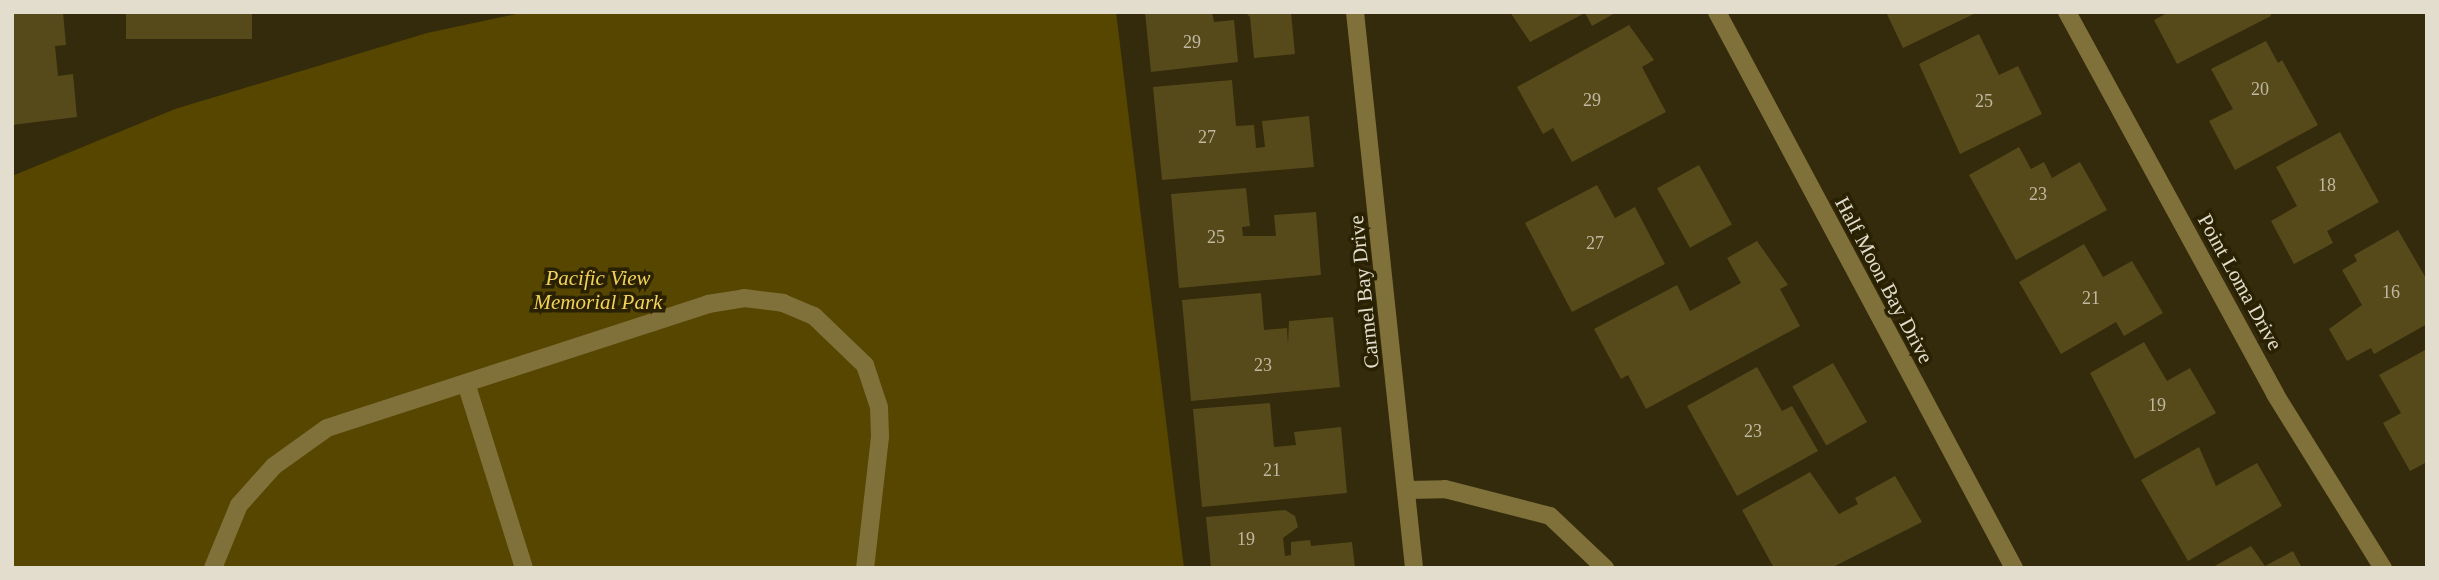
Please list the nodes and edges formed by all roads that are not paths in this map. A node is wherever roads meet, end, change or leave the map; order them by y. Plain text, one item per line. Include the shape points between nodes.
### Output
1 (1355, 12) edge
2 (1717, 12) edge
3 (2067, 12) edge
4 (466, 383) junction
5 (1406, 490) junction
6 (213, 568) edge
7 (524, 568) edge
8 (865, 568) edge
9 (1414, 568) edge
10 (1605, 568) edge
11 (2014, 568) edge
12 (2383, 568) edge

1 - 5 street, Carmel Bay Drive
2 - 11 street, Half Moon Bay Drive
3 - 12 street, Point Loma Drive via 2275,394
4 - 6 street via 327,428 274,466 239,505
4 - 7 street
4 - 8 street via 708,304 757,300 783,303 814,316 865,365 879,407 880,437
5 - 9 street, Carmel Bay Drive
5 - 10 street via 1445,489 1550,516

